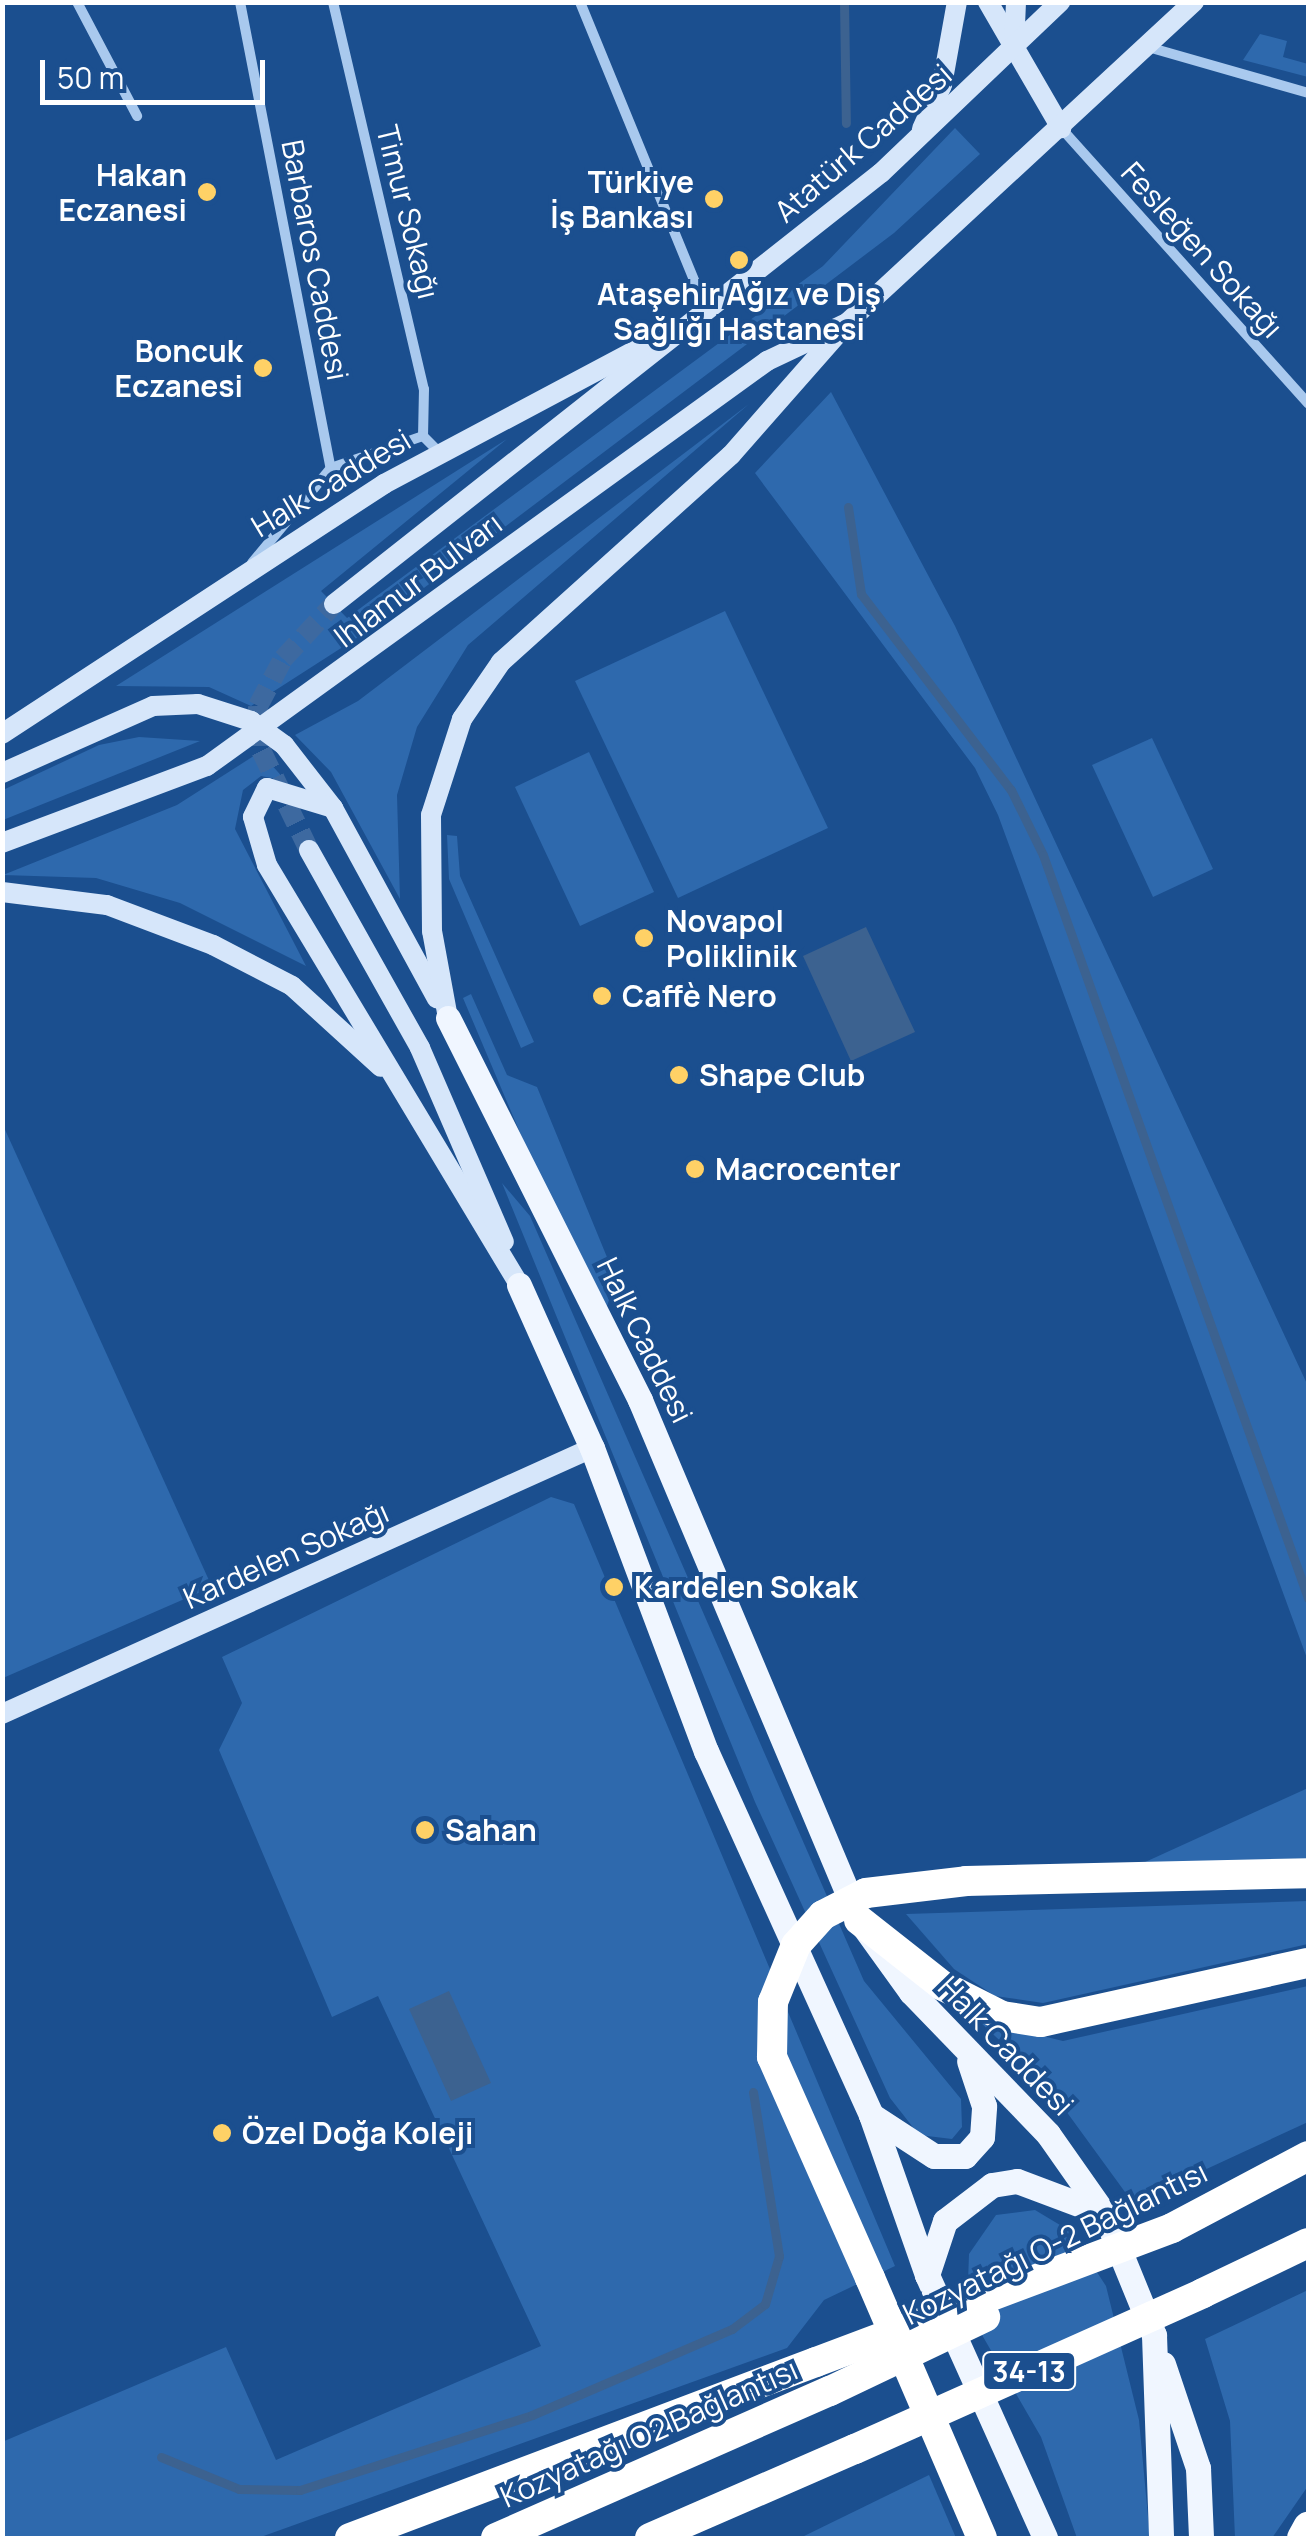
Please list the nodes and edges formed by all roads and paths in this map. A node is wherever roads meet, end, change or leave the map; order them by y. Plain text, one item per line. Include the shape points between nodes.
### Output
1 (77, 2) edge
2 (240, 2) edge
3 (334, 2) edge
4 (580, 2) edge
5 (957, 2) edge
6 (988, 2) edge
7 (1016, 2) edge
8 (1060, 2) edge
9 (1194, 2) edge
10 (1148, 47) junction
11 (1014, 50) junction
12 (1308, 93) edge
13 (137, 116) dead end
14 (1060, 128) junction
15 (917, 140) junction
16 (708, 315) junction
17 (846, 323) junction
18 (1308, 403) edge
19 (423, 436) junction
20 (441, 454) junction
21 (330, 468) junction
22 (238, 579) junction
23 (334, 604) tunnel mouth
24 (262, 729) junction
25 (2, 734) edge
26 (2, 774) edge
27 (332, 808) junction
28 (2, 843) edge
29 (309, 850) tunnel mouth
30 (2, 892) edge
31 (448, 1018) junction
32 (404, 1088) junction
33 (518, 1285) junction
34 (592, 1448) junction
35 (2, 1714) edge
36 (1308, 1873) edge
37 (859, 1920) junction
38 (1308, 1963) edge
39 (966, 2054) junction
40 (871, 2115) junction
41 (1308, 2156) edge
42 (1104, 2215) junction
43 (1172, 2228) junction
44 (1308, 2243) edge
45 (927, 2275) junction
46 (1154, 2335) junction
47 (830, 2391) joint
48 (855, 2449) junction
49 (1308, 2528) edge
50 (350, 2538) edge
51 (496, 2538) edge
52 (650, 2538) edge
53 (696, 2538) edge
54 (982, 2538) edge
55 (1045, 2538) edge
56 (1161, 2538) edge
57 (1201, 2538) edge
58 (1302, 2538) edge

1 - 13 street
2 - 21 street, Barbaros Caddesi
3 - 19 street, Timur Sokağı via 424,389
4 - 16 street
5 - 15 main road via 942,85
6 - 11 main road
7 - 11 main road
8 - 11 main road
9 - 10 main road, Ihlamur Bulvarı
10 - 12 street
10 - 14 main road, Ihlamur Bulvarı
11 - 14 main road
11 - 15 main road, Atatürk Caddesi
14 - 17 main road, Ihlamur Bulvarı
14 - 18 street, Fesleğen Sokağı
15 - 16 main road, Atatürk Caddesi
16 - 20 main road, Halk Caddesi via 578,374
16 - 23 main road
17 - 24 main road, Ihlamur Bulvarı via 767,360
17 - 31 main road, Ihlamur Bulvarı via 731,455 501,662 462,719 431,815 432,931
19 - 20 street
19 - 21 street
20 - 22 main road, Halk Caddesi
21 - 22 street
22 - 25 main road, Halk Caddesi
24 - 26 main road, Halk Caddesi via 226,710 154,706
24 - 27 main road, Halk Caddesi
24 - 28 main road, Ihlamur Bulvarı via 134,798
27 - 31 main road, Halk Caddesi
27 - 32 main road via 267,788 253,817 256,835
29 - 33 main road via 420,1048
30 - 32 main road via 107,905 212,945 292,986
31 - 37 main road, Halk Caddesi via 640,1400
32 - 33 main road
33 - 34 main road
34 - 35 main road, Kardelen Sokağı
34 - 40 main road via 706,1752
36 - 54 highway, bridge via 966,1881 866,1893 823,1915 796,1945 773,2002 772,2058
37 - 38 highway via 943,1986 1002,2016 1041,2022
37 - 39 main road, Halk Caddesi
39 - 40 main road via 984,2106 982,2137 964,2156 934,2156
39 - 42 main road, Halk Caddesi via 1048,2134
40 - 45 main road
41 - 43 highway, Kozyatağı O-2 Bağlantısı / 34-13
42 - 45 main road via 1070,2194 1018,2181 992,2185 945,2221
42 - 46 main road, Halk Caddesi
43 - 47 highway, Kozyatağı O-2 Bağlantısı / 34-13, bridge
43 - 50 highway, bridge
44 - 48 highway, 34-13, bridge
45 - 55 main road
46 - 56 main road
46 - 57 main road, Halk Caddesi via 1198,2468
47 - 51 highway, Kozyatağı O2 Bağlantısı / 34-13
48 - 52 highway, 34-13
48 - 53 highway
49 - 58 highway

